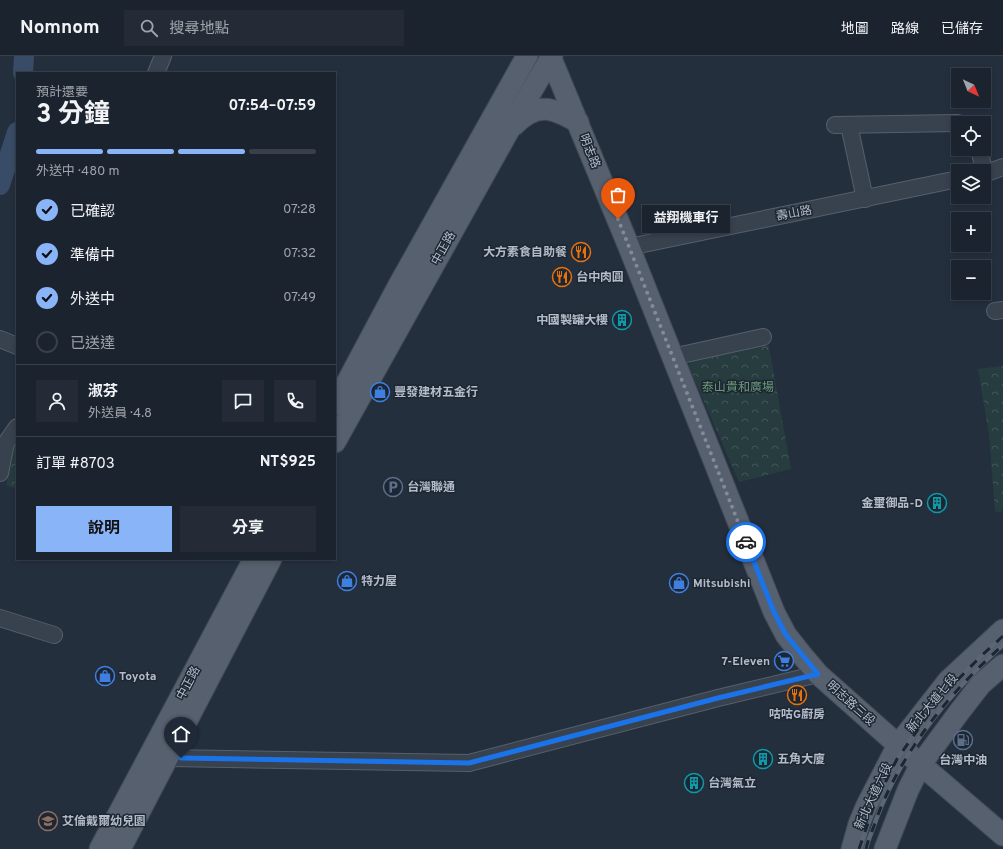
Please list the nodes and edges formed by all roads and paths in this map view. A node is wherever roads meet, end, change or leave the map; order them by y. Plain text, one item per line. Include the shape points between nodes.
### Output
1 (163, 56) edge
2 (527, 56) edge
3 (551, 57) edge
4 (156, 72) edge
5 (578, 122) junction
6 (951, 123) edge
7 (510, 128) junction
8 (1003, 167) edge
9 (991, 172) edge
10 (951, 181) edge
11 (865, 199) junction
12 (629, 247) junction
13 (762, 337) dead end
14 (672, 357) junction
15 (336, 404) edge
16 (16, 428) edge
17 (336, 440) edge
18 (0, 473) edge
19 (253, 560) edge
20 (270, 560) edge
21 (0, 618) edge
22 (1003, 630) edge
23 (54, 635) dead end
24 (1003, 665) edge
25 (818, 674) junction
26 (898, 745) junction
27 (168, 758) junction
28 (921, 764) junction
29 (1003, 835) edge
30 (100, 849) edge
31 (120, 849) edge
32 (852, 849) edge
33 (885, 849) edge

1 - 4 street
2 - 15 main road, 中正路 via 399,285
3 - 5 main road, 明志路
3 - 7 main road, 中正路
5 - 7 main road via 550,109 536,110 523,116
5 - 12 main road, 明志路
6 - 11 street via 842,125
7 - 17 main road, 中正路
8 - 9 street
10 - 11 street, 壽山路
11 - 12 street, 壽山路
12 - 14 main road, 明志路三段
13 - 14 street
14 - 25 main road, 明志路三段 via 774,612 786,635
16 - 18 street via 6,443
19 - 30 main road, 中正路
20 - 27 main road, 中正路
21 - 23 street
22 - 26 main road, 新北大道七段 via 948,681
24 - 28 main road via 981,684
25 - 26 main road, 明志路三段
25 - 27 street via 469,763
26 - 28 main road, 明志路三段
26 - 32 main road, 新北大道六段 via 859,824
27 - 31 main road, 中正路
28 - 29 main road, 明志路三段
28 - 33 main road

